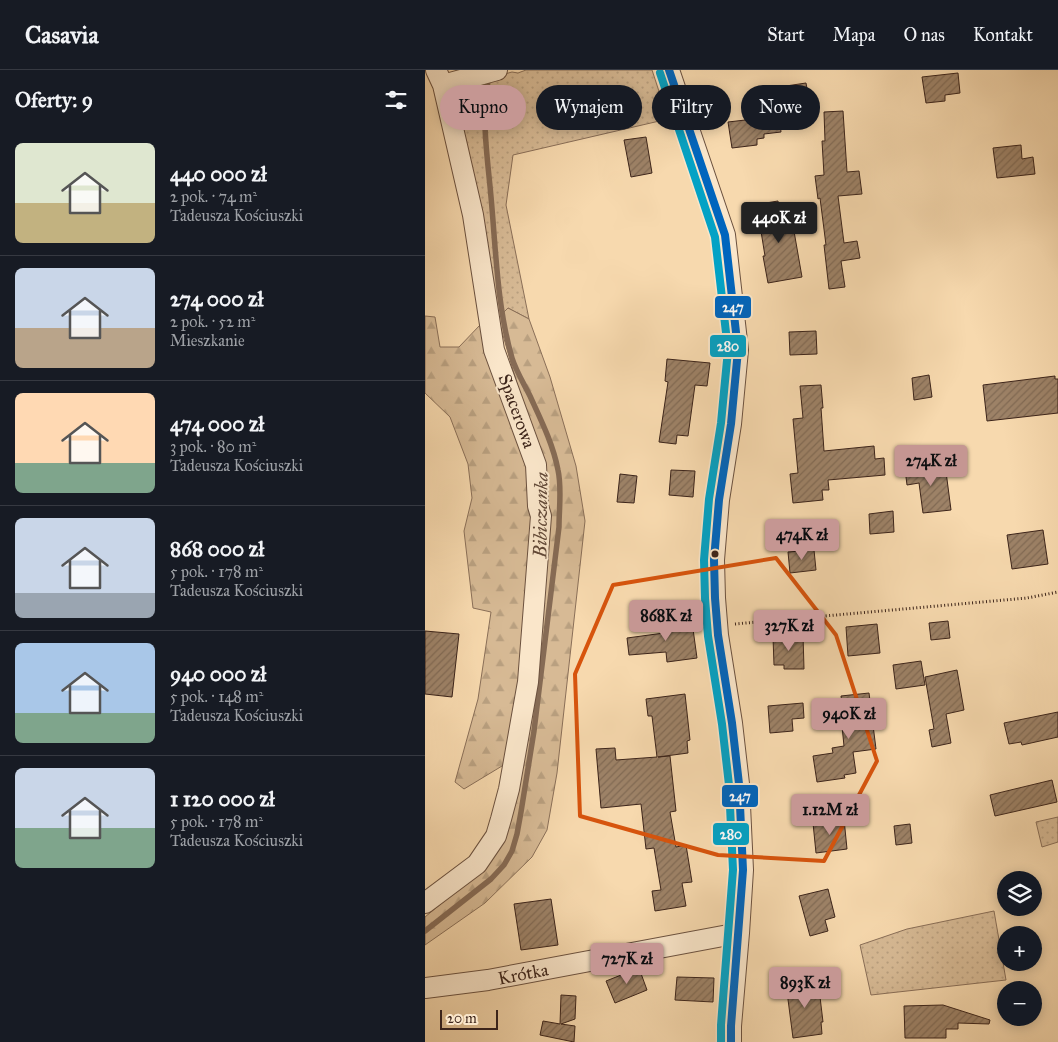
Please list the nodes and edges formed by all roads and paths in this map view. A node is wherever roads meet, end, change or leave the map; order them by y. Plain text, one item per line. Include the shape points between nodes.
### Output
1 (669, 70) edge
2 (491, 72) edge
3 (440, 78) edge
4 (1058, 592) edge
5 (717, 625) junction
6 (425, 904) edge
7 (739, 933) junction
8 (425, 988) edge
9 (731, 1042) edge

1 - 5 street via 725,235 738,350 715,546
2 - 3 street
3 - 6 street, Spacerowa via 473,215 494,350 536,465 541,516 528,682 509,789 496,836 477,864
4 - 5 path via 1027,598
5 - 7 street via 739,792 743,870
7 - 8 street, Krótka via 488,980
7 - 9 street

